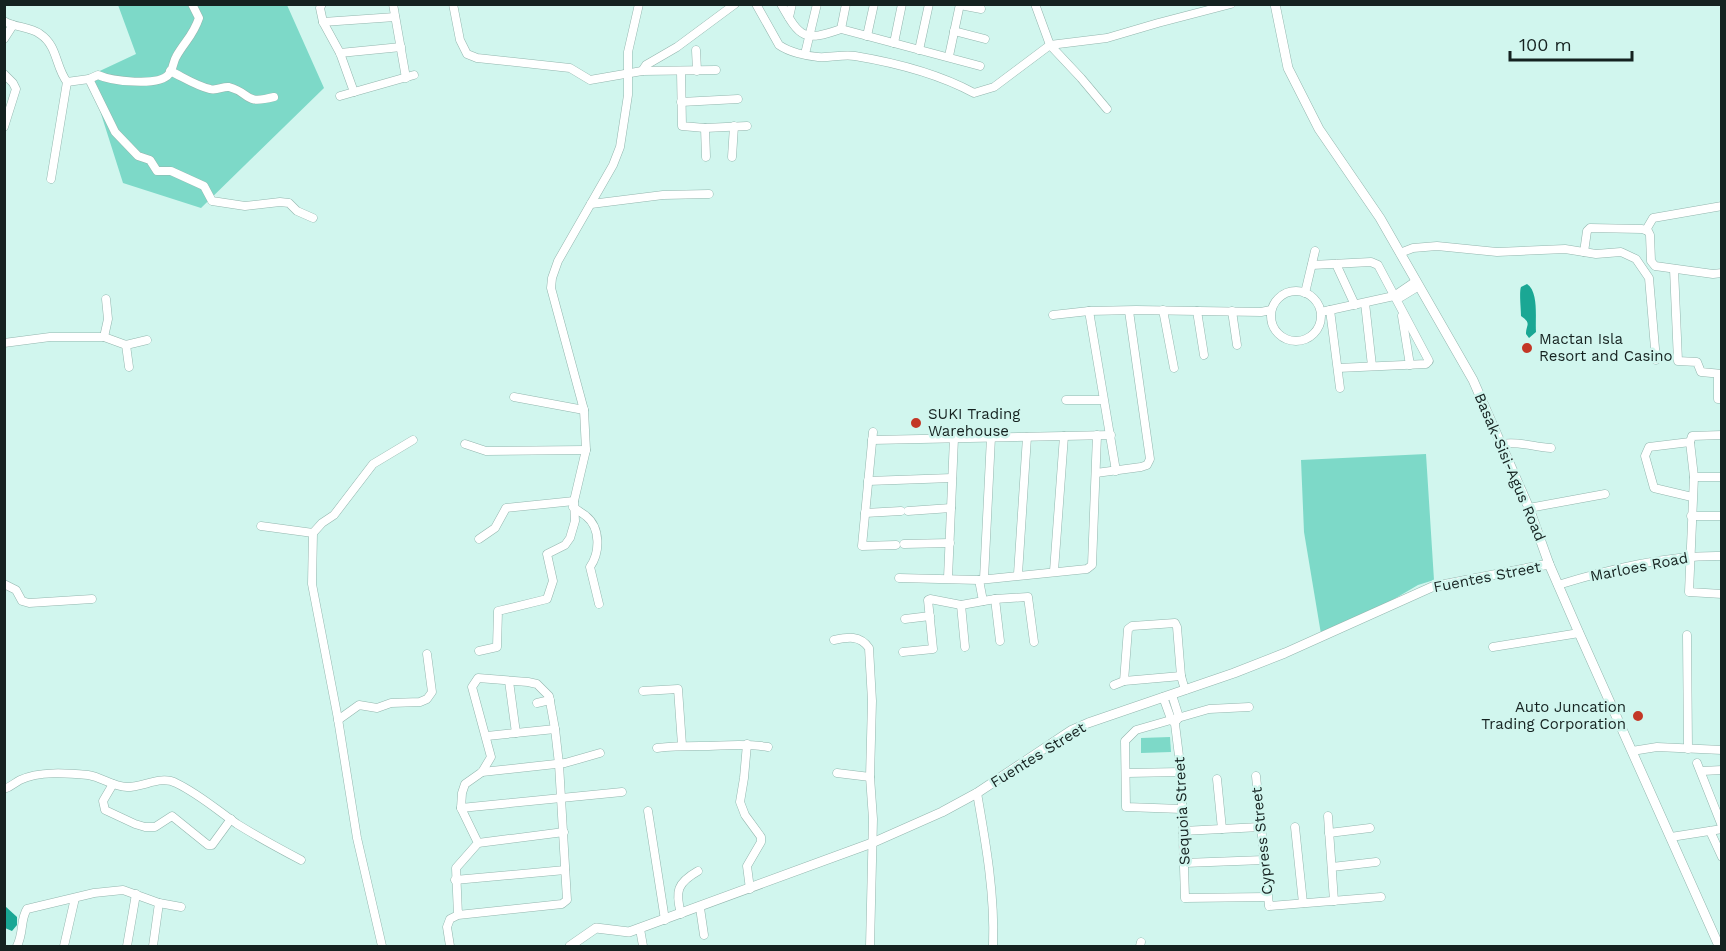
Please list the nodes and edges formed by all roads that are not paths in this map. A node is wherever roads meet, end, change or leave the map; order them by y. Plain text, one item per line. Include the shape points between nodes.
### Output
1 (192, 4) edge
2 (322, 4) edge
3 (393, 4) edge
4 (453, 4) edge
5 (639, 4) edge
6 (735, 4) edge
7 (756, 4) edge
8 (781, 4) edge
9 (792, 4) edge
10 (818, 4) edge
11 (846, 4) edge
12 (874, 4) edge
13 (902, 4) edge
14 (929, 4) edge
15 (1035, 4) edge
16 (1231, 4) edge
17 (1275, 4) edge
18 (960, 5) edge
19 (981, 9) dead end
20 (395, 17) junction
21 (789, 17) junction
22 (4, 21) edge
23 (323, 22) junction
24 (13, 25) junction
25 (841, 29) junction
26 (954, 31) junction
27 (809, 36) junction
28 (867, 36) junction
29 (4, 39) edge
30 (985, 39) dead end
31 (894, 43) junction
32 (1050, 45) junction
33 (401, 47) junction
34 (696, 50) dead end
35 (919, 50) junction
36 (340, 53) junction
37 (805, 54) junction
38 (949, 56) junction
39 (980, 66) dead end
40 (716, 70) dead end
41 (170, 71) junction
42 (642, 71) junction
43 (696, 71) junction
44 (681, 72) junction
45 (628, 73) junction
46 (4, 74) edge
47 (89, 79) junction
48 (67, 82) junction
49 (354, 92) junction
50 (340, 96) dead end
51 (274, 97) dead end
52 (738, 99) dead end
53 (681, 102) junction
54 (1107, 109) dead end
55 (734, 126) junction
56 (747, 126) dead end
57 (4, 127) edge
58 (705, 128) junction
59 (732, 157) dead end
60 (706, 158) dead end
61 (51, 179) dead end
62 (709, 194) dead end
63 (591, 204) junction
64 (1722, 206) edge
65 (313, 218) dead end
66 (1646, 230) junction
67 (1315, 250) dead end
68 (1584, 252) junction
69 (1400, 253) junction
70 (1336, 264) junction
71 (1312, 265) junction
72 (1674, 269) junction
73 (1722, 273) edge
74 (1417, 284) junction
75 (1305, 293) junction
76 (1394, 296) junction
77 (106, 299) dead end
78 (1365, 303) junction
79 (1355, 305) junction
80 (1401, 309) junction
81 (1129, 310) junction
82 (1163, 310) junction
83 (1271, 310) junction
84 (1089, 311) junction
85 (1197, 311) junction
86 (1232, 311) junction
87 (1325, 311) junction
88 (1053, 315) dead end
89 (104, 337) junction
90 (147, 340) dead end
91 (4, 343) edge
92 (126, 345) junction
93 (1237, 345) dead end
94 (1204, 355) dead end
95 (1656, 360) dead end
96 (1410, 365) junction
97 (1372, 366) junction
98 (129, 368) dead end
99 (1174, 368) dead end
100 (1338, 368) junction
101 (1720, 374) edge
102 (1340, 388) dead end
103 (514, 398) dead end
104 (1722, 399) edge
105 (1066, 400) dead end
106 (1103, 400) junction
107 (584, 411) junction
108 (1097, 435) junction
109 (1112, 435) junction
110 (1722, 435) edge
111 (1027, 436) junction
112 (1064, 436) junction
113 (990, 437) junction
114 (954, 438) junction
115 (413, 440) dead end
116 (1690, 442) junction
117 (465, 444) dead end
118 (1503, 444) junction
119 (1551, 448) dead end
120 (586, 450) junction
121 (1116, 471) junction
122 (1096, 473) junction
123 (952, 477) junction
124 (1694, 477) junction
125 (1722, 477) edge
126 (868, 481) junction
127 (1605, 494) dead end
128 (1692, 497) junction
129 (574, 504) junction
130 (951, 508) junction
131 (1529, 508) junction
132 (866, 513) junction
133 (1691, 516) junction
134 (1722, 516) edge
135 (261, 526) dead end
136 (313, 533) junction
137 (479, 539) dead end
138 (950, 543) junction
139 (1690, 556) junction
140 (1722, 556) edge
141 (1549, 564) junction
142 (1054, 571) junction
143 (1018, 574) junction
144 (899, 578) dead end
145 (948, 578) junction
146 (981, 579) junction
147 (4, 584) edge
148 (1558, 585) junction
149 (1722, 594) edge
150 (92, 599) dead end
151 (995, 599) junction
152 (982, 601) junction
153 (598, 604) dead end
154 (961, 605) junction
155 (930, 616) junction
156 (905, 619) dead end
157 (1579, 633) junction
158 (1687, 635) dead end
159 (834, 640) dead end
160 (1000, 641) dead end
161 (1034, 642) dead end
162 (1493, 646) dead end
163 (965, 647) dead end
164 (479, 651) dead end
165 (903, 652) dead end
166 (427, 654) dead end
167 (1181, 676) junction
168 (509, 681) junction
169 (1124, 681) junction
170 (1114, 685) dead end
171 (1185, 690) junction
172 (643, 691) dead end
173 (1168, 696) junction
174 (550, 700) junction
175 (537, 703) dead end
176 (1249, 707) dead end
177 (338, 720) junction
178 (1175, 720) junction
179 (555, 729) junction
180 (516, 733) junction
181 (487, 736) junction
182 (747, 744) junction
183 (682, 745) junction
184 (768, 747) dead end
185 (657, 748) dead end
186 (1688, 749) junction
187 (1722, 750) edge
188 (1632, 751) junction
189 (600, 753) dead end
190 (1698, 763) dead end
191 (559, 764) junction
192 (1722, 770) edge
193 (482, 771) junction
194 (1702, 771) junction
195 (1181, 772) junction
196 (837, 773) dead end
197 (1127, 774) junction
198 (1256, 776) dead end
199 (870, 777) junction
200 (1217, 779) dead end
201 (113, 784) junction
202 (4, 789) edge
203 (622, 792) dead end
204 (977, 793) junction
205 (561, 799) junction
206 (461, 808) junction
207 (1182, 809) junction
208 (648, 811) dead end
209 (1328, 816) dead end
210 (231, 819) junction
211 (1295, 827) dead end
212 (1722, 827) edge
213 (1260, 828) junction
214 (1370, 828) dead end
215 (1222, 829) junction
216 (1183, 831) junction
217 (1710, 831) junction
218 (564, 832) junction
219 (1329, 832) junction
220 (1671, 837) junction
221 (478, 843) junction
222 (872, 843) junction
223 (1722, 857) edge
224 (301, 860) dead end
225 (1264, 860) junction
226 (1376, 862) dead end
227 (1184, 863) junction
228 (1332, 867) junction
229 (565, 870) junction
230 (698, 871) dead end
231 (455, 880) junction
232 (750, 889) junction
233 (136, 894) junction
234 (1267, 897) junction
235 (1381, 897) dead end
236 (75, 898) junction
237 (1334, 901) junction
238 (159, 903) junction
239 (1302, 903) junction
240 (181, 907) dead end
241 (700, 908) junction
242 (681, 914) junction
243 (458, 915) junction
244 (665, 920) junction
245 (640, 929) junction
246 (705, 935) dead end
247 (17, 946) edge
248 (64, 946) edge
249 (127, 946) edge
250 (153, 946) edge
251 (382, 946) edge
252 (450, 946) edge
253 (570, 946) edge
254 (643, 946) edge
255 (870, 946) edge
256 (993, 946) edge
257 (1719, 946) edge

1 - 41 street via 199,18
2 - 23 street
3 - 20 street
4 - 45 street via 460,40 467,54 477,58 570,68 590,80
5 - 45 street via 628,52
6 - 42 street
7 - 37 street via 779,45
8 - 21 street
9 - 21 street
10 - 27 street
11 - 25 street
12 - 28 street
13 - 31 street
14 - 35 street
15 - 32 street
16 - 32 street via 1107,38
17 - 69 street, Basak-Sisi-Agus Road via 1288,68 1319,129
18 - 19 street
18 - 26 street
20 - 23 street
20 - 33 street
21 - 27 street via 797,31
22 - 24 street
23 - 36 street
24 - 29 street
24 - 48 street via 44,37 53,48
25 - 27 street
25 - 28 street
26 - 30 street
26 - 38 street
27 - 37 street
28 - 31 street
31 - 35 street
32 - 37 street via 994,87 974,93 928,72 853,55 820,58
32 - 54 street
33 - 36 street
33 - 49 street via 410,76
34 - 43 street
35 - 38 street
36 - 49 street
38 - 39 street
40 - 43 street
41 - 47 street via 160,80 147,82 108,80 98,75
41 - 51 street via 213,90 226,87 239,91 248,99
42 - 44 street
42 - 45 street
43 - 44 street
44 - 53 street
45 - 63 street via 620,147
46 - 57 street via 16,89
47 - 48 street
47 - 65 street via 115,132 138,156 150,160 157,171 171,171 204,186 212,201 245,206 289,203
48 - 61 street
49 - 50 street
52 - 53 street
53 - 58 street via 682,126
55 - 56 street
55 - 58 street
55 - 59 street
58 - 60 street
62 - 63 street
63 - 107 street via 558,261 551,288
64 - 66 street via 1653,218
66 - 68 street via 1590,228
66 - 72 street via 1650,235 1651,261 1655,266
67 - 71 street
68 - 69 street via 1497,252 1431,246
68 - 95 street via 1621,252 1631,255 1646,270
69 - 74 street, Basak-Sisi-Agus Road
70 - 71 street
70 - 76 street via 1375,263
70 - 79 street
71 - 75 street
72 - 73 street
72 - 101 street via 1678,362 1697,362 1701,372
74 - 76 street via 1401,297
74 - 118 street, Basak-Sisi-Agus Road via 1473,380
75 - 83 street via 1284,294
75 - 87 street
76 - 78 street
76 - 80 street
77 - 89 street via 108,319
78 - 79 street
78 - 97 street
79 - 87 street
80 - 96 street
80 - 96 street via 1430,361
81 - 82 street
81 - 84 street
81 - 121 street via 1150,459 1147,465
82 - 85 street
82 - 99 street
83 - 86 street
83 - 87 street via 1276,333 1298,342 1318,330
84 - 88 street
84 - 106 street
85 - 86 street
85 - 94 street
86 - 93 street
87 - 100 street
89 - 91 street
89 - 92 street
90 - 92 street
92 - 98 street
96 - 97 street
97 - 100 street
100 - 102 street
101 - 104 street via 1718,399
103 - 107 street
105 - 106 street
106 - 109 street
107 - 120 street
108 - 109 street
108 - 112 street
108 - 122 street
109 - 121 street
110 - 116 street via 1692,436
111 - 112 street
111 - 113 street
111 - 143 street
112 - 142 street
113 - 114 street
113 - 146 street
114 - 123 street
114 - 126 street via 873,436
115 - 136 street via 373,464 334,515
116 - 124 street
116 - 128 street via 1649,447 1645,456 1654,488
117 - 120 street via 486,451
118 - 119 street
118 - 131 street, Basak-Sisi-Agus Road
120 - 129 street
121 - 122 street
122 - 142 street via 1092,565 1083,570
123 - 126 street
123 - 130 street
124 - 125 street
124 - 128 street
126 - 132 street
127 - 131 street
128 - 133 street
129 - 137 street via 506,508 495,528
129 - 153 street via 588,517 596,533 597,554 590,567
129 - 164 street via 570,538 547,555 553,581 547,599 498,611 497,647
130 - 132 street
130 - 138 street
131 - 141 street, Basak-Sisi-Agus Road
132 - 138 street via 862,546
133 - 134 street
133 - 139 street
135 - 136 street
136 - 177 street via 312,584
138 - 145 street
139 - 140 street, Marloes Road
139 - 148 street, Marloes Road
139 - 149 street via 1689,592
141 - 148 street, Basak-Sisi-Agus Road
141 - 171 street, Fuentes Street via 1432,587 1285,653
142 - 143 street
143 - 146 street
144 - 145 street
145 - 146 street
146 - 152 street
147 - 150 street via 29,603
148 - 157 street, Basak-Sisi-Agus Road
151 - 152 street
151 - 160 street
151 - 161 street via 1028,597
152 - 154 street
154 - 155 street via 930,599
154 - 163 street
155 - 156 street
155 - 165 street via 933,649
157 - 162 street
157 - 188 street, Basak-Sisi-Agus Road
158 - 186 street
159 - 199 street via 856,638 869,648
166 - 177 street via 432,692 427,699 377,708 359,705
167 - 169 street
167 - 169 street via 1177,627 1170,622 1128,629
167 - 171 street
168 - 174 street via 537,684
168 - 180 street
168 - 181 street via 478,678 472,687
169 - 170 street
171 - 173 street, Fuentes Street
172 - 183 street via 678,689
173 - 178 street, Sequoia Street
173 - 204 street, Fuentes Street via 1072,730
174 - 175 street
174 - 179 street
176 - 178 street via 1209,709
177 - 251 street via 357,838
178 - 195 street, Sequoia Street
178 - 197 street via 1136,730 1127,737
179 - 180 street
179 - 191 street
180 - 181 street
181 - 193 street via 491,757
182 - 183 street
182 - 184 street
182 - 232 street via 740,802 761,837 747,866
183 - 185 street
186 - 187 street
186 - 188 street via 1657,747
188 - 220 street, Basak-Sisi-Agus Road
189 - 191 street
190 - 194 street
191 - 193 street
191 - 205 street
192 - 194 street
193 - 206 street via 465,784
194 - 212 street
195 - 197 street
195 - 207 street, Sequoia Street
196 - 199 street
197 - 207 street via 1126,807
198 - 213 street, Cypress Street
199 - 222 street
200 - 215 street
201 - 202 street via 88,775 47,774 19,780
201 - 210 street via 128,787 175,782
201 - 210 street via 103,801 105,810 135,824 155,827 172,816 212,845
203 - 205 street
204 - 222 street, Fuentes Street
204 - 256 street via 988,857
205 - 206 street
205 - 218 street
206 - 221 street
207 - 216 street, Sequoia Street
208 - 244 street
209 - 219 street
210 - 224 street
211 - 239 street
212 - 217 street
213 - 215 street
213 - 225 street, Cypress Street
214 - 219 street
215 - 216 street
216 - 227 street, Sequoia Street
217 - 220 street
217 - 223 street
218 - 221 street
218 - 229 street
219 - 228 street
220 - 257 street, Basak-Sisi-Agus Road
221 - 231 street via 456,868
222 - 232 street, Fuentes Street
222 - 255 street
225 - 227 street
225 - 234 street, Cypress Street
226 - 228 street
227 - 234 street, Sequoia Street via 1185,898
228 - 237 street
229 - 231 street
229 - 243 street via 567,900 562,904
230 - 242 street via 684,879 678,889
231 - 243 street
232 - 241 street, Fuentes Street
233 - 236 street via 123,890
233 - 238 street
233 - 249 street
234 - 239 street, Cypress Street via 1269,906
235 - 237 street
236 - 247 street via 27,909
236 - 248 street
237 - 239 street
238 - 240 street
238 - 250 street
241 - 242 street, Fuentes Street
241 - 246 street
242 - 244 street, Fuentes Street
243 - 252 street via 450,919 447,927
244 - 245 street, Fuentes Street
245 - 253 street, Fuentes Street via 629,932 596,928
245 - 254 street

